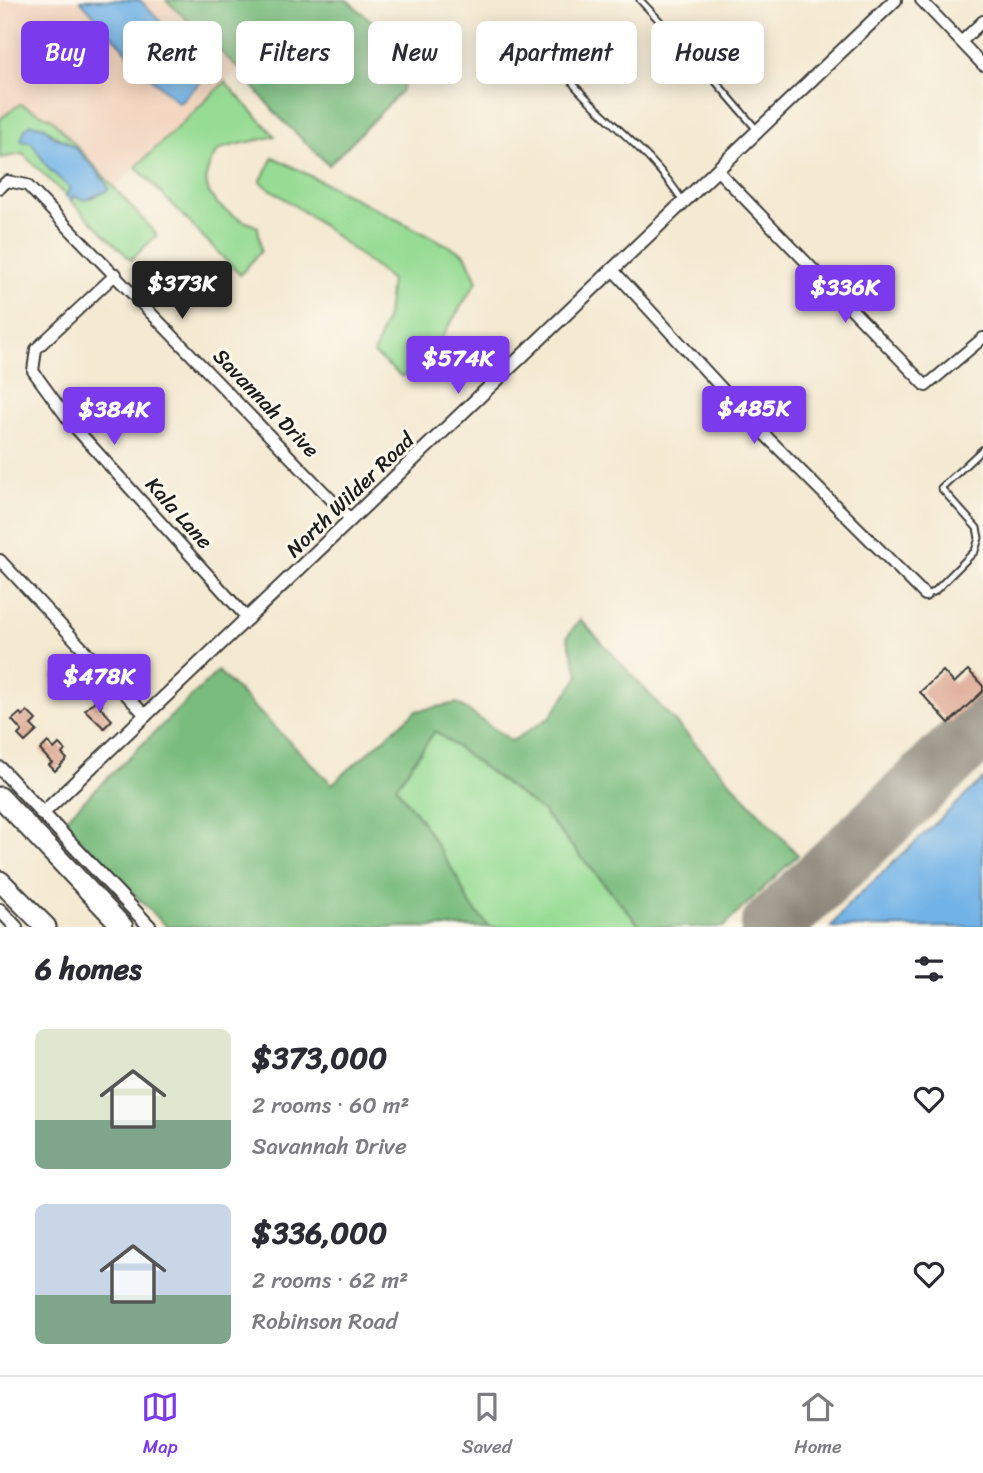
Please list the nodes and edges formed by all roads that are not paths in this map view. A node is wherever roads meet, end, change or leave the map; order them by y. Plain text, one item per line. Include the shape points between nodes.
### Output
1 (640, 0) edge
2 (895, 0) edge
3 (921, 0) edge
4 (983, 21) edge
5 (961, 42) junction
6 (983, 65) edge
7 (574, 84) edge
8 (758, 131) junction
9 (717, 170) junction
10 (0, 188) edge
11 (683, 202) junction
12 (612, 268) junction
13 (116, 274) junction
14 (983, 338) edge
15 (983, 449) edge
16 (351, 520) junction
17 (0, 560) edge
18 (925, 595) joint
19 (248, 619) junction
20 (146, 716) junction
21 (0, 768) edge
22 (0, 797) edge
23 (42, 814) junction
24 (0, 881) edge
25 (0, 910) edge
26 (16, 927) edge
27 (46, 927) edge
28 (123, 927) edge
29 (150, 927) edge

1 - 8 lane
2 - 8 street, North Wilder Road
3 - 5 street
4 - 5 street
5 - 6 street
7 - 11 lane via 641,149
8 - 9 street, North Wilder Road
9 - 11 street, North Wilder Road
9 - 14 street via 926,386
10 - 13 street, Savannah Drive via 7,181 27,185
11 - 12 street, North Wilder Road
12 - 16 street, North Wilder Road
12 - 18 street via 761,431
13 - 16 street, Savannah Drive
13 - 19 street, Kala Lane via 36,349 33,371 70,422
15 - 18 lane via 941,488 977,528 975,551 934,592
16 - 19 street, North Wilder Road
17 - 20 street
19 - 20 street, North Wilder Road
20 - 23 street, North Wilder Road
21 - 23 street
22 - 28 highway
23 - 29 street
24 - 27 highway
25 - 26 street

